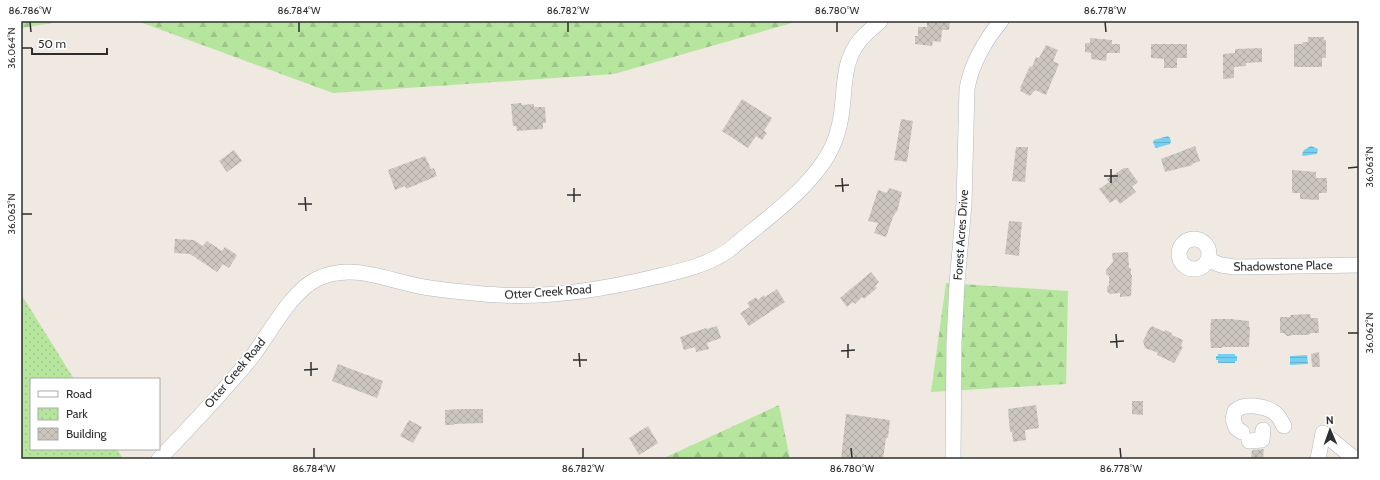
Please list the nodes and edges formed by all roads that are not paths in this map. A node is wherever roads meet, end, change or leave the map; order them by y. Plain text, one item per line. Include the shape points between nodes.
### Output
1 (880, 21) edge
2 (1001, 21) edge
3 (1208, 260) dead end
4 (1359, 265) edge
5 (1284, 426) dead end
6 (1263, 430) dead end
7 (159, 459) edge
8 (953, 459) edge
9 (1318, 459) edge
10 (1355, 459) edge

1 - 7 street, Otter Creek Road via 860,40 851,57 844,76 838,130 833,145 820,167 789,199 719,258 690,270 624,284 535,295 501,295 436,289 350,271 316,279 299,292 247,362
2 - 8 street, Forest Acres Drive via 980,52 970,73 967,90 964,204 955,335
3 - 4 street, Shadowstone Place via 1234,267
5 - 6 street via 1277,415 1267,408 1243,407 1235,411 1233,419 1236,428 1246,436 1262,440
9 - 10 street via 1323,433

